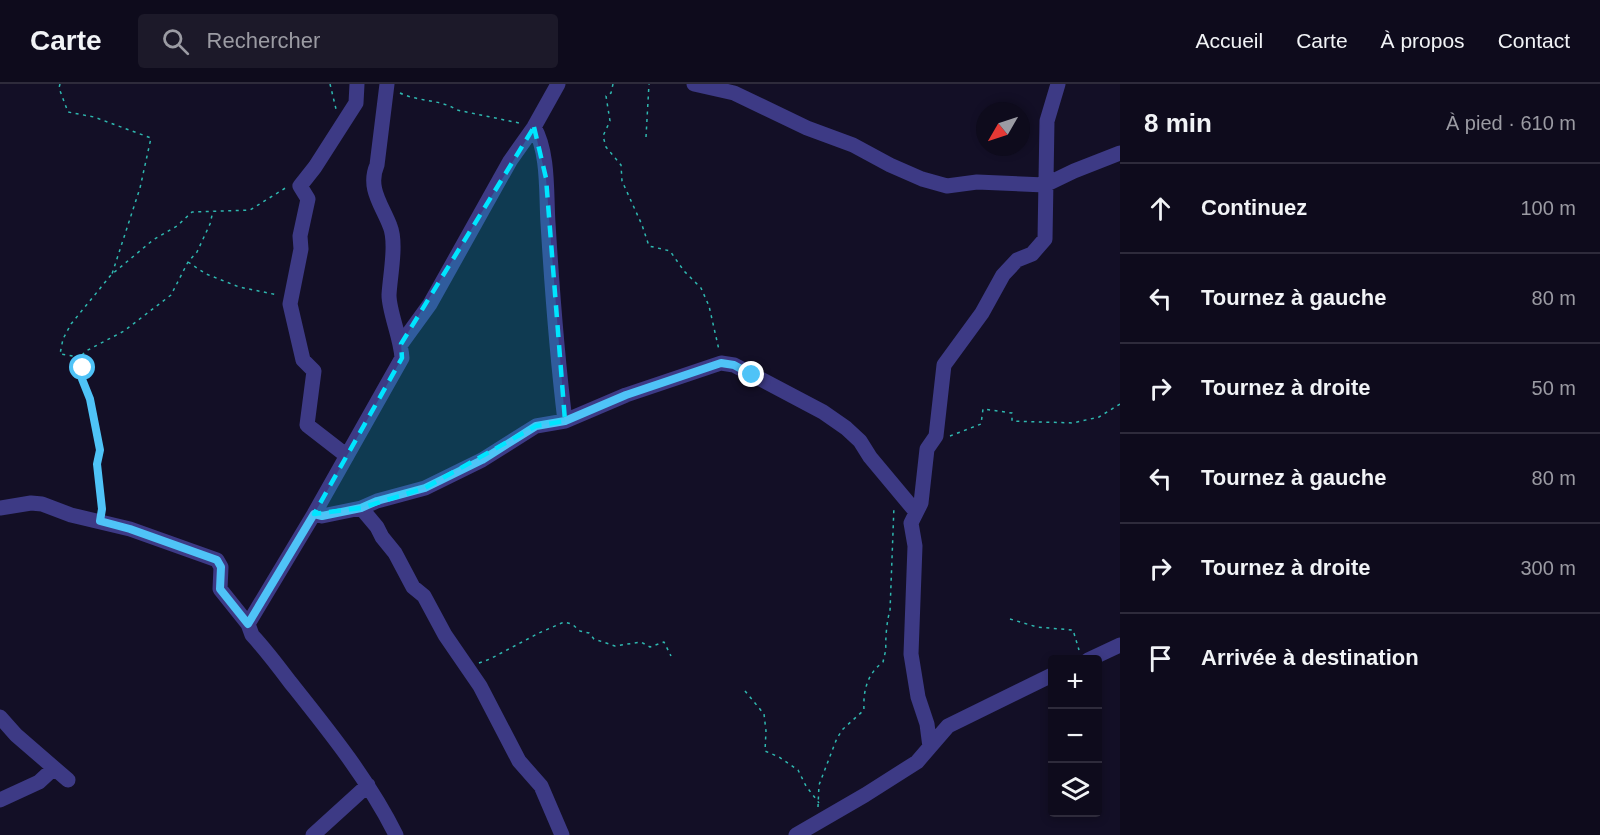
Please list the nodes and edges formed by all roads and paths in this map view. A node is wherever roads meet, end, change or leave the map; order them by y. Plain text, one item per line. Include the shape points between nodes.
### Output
1 (60, 84) edge
2 (330, 84) edge
3 (357, 84) edge
4 (558, 84) edge
5 (613, 84) edge
6 (649, 84) edge
7 (694, 84) edge
8 (1058, 84) edge
9 (387, 86) edge
10 (342, 124) junction
11 (534, 127) junction
12 (646, 137) dead end
13 (1120, 153) edge
14 (1045, 185) junction
15 (300, 186) junction
16 (213, 211) junction
17 (188, 262) junction
18 (111, 275) junction
19 (290, 304) junction
20 (401, 344) junction
21 (80, 357) junction
22 (721, 363) junction
23 (1120, 404) edge
24 (565, 421) junction
25 (932, 442) junction
26 (347, 456) junction
27 (897, 489) junction
28 (0, 508) edge
29 (361, 508) junction
30 (916, 512) junction
31 (314, 514) junction
32 (100, 521) junction
33 (1010, 619) dead end
34 (248, 624) junction
35 (1120, 645) edge
36 (1083, 655) edge
37 (671, 656) dead end
38 (470, 672) junction
39 (1048, 677) edge
40 (745, 691) dead end
41 (0, 717) edge
42 (930, 747) junction
43 (53, 769) junction
44 (68, 780) dead end
45 (368, 785) junction
46 (0, 800) edge
47 (819, 804) junction
48 (813, 825) junction
49 (313, 835) edge
50 (396, 835) edge
51 (562, 835) edge
52 (796, 835) edge

1 - 18 path via 58,88 68,112 94,117 151,138 140,188
2 - 10 path
3 - 10 street via 356,103
4 - 11 street
5 - 22 path via 606,96 610,121 603,136 606,147 621,165 622,181 649,246 670,251 701,288 709,306
6 - 12 path
7 - 14 street via 734,93 922,179 947,186 977,182
8 - 14 street via 1047,121
9 - 11 path via 413,99 448,104 457,110
9 - 20 street via 373,174 376,200 391,228 393,266 389,298
10 - 15 street
11 - 20 street via 510,161 430,304
11 - 24 street via 540,137 546,178
13 - 14 street
14 - 25 street via 1045,239 1004,275 944,365 936,436
15 - 16 path via 289,186 250,210
15 - 19 street via 308,199
16 - 17 path via 197,252
16 - 18 path via 192,212
17 - 19 path via 239,287 282,296
17 - 21 path via 171,295 124,331
18 - 21 path via 63,339 60,354
19 - 26 street via 303,360 314,370 307,425
20 - 26 street via 402,358
21 - 32 path via 100,450
22 - 24 street via 626,395
22 - 27 street via 734,365 823,411 860,441
23 - 25 path via 1099,417 1073,423 1012,421 1012,413 983,409 981,424
24 - 29 street via 536,426 482,460 425,488
25 - 30 street via 927,449 921,502
26 - 31 street
27 - 30 street
27 - 47 path via 883,662 872,670 863,694 864,710 837,738 819,785
28 - 32 street via 42,504
29 - 31 street
29 - 38 street via 412,586 424,596
30 - 42 street via 912,524 915,546 911,654
31 - 34 street
32 - 34 street via 217,560 221,567 220,589
33 - 36 path via 1038,627 1073,630
34 - 45 street via 252,635
35 - 36 street
37 - 38 path via 664,642 650,647 641,642 615,646 564,622 479,663
38 - 51 street via 519,761 541,786
39 - 42 street via 948,726
40 - 47 path via 764,714 765,751 798,770
41 - 43 street
42 - 48 street via 917,762
43 - 44 street
43 - 46 street via 39,782
45 - 49 street
45 - 50 street
47 - 48 path
48 - 52 street

